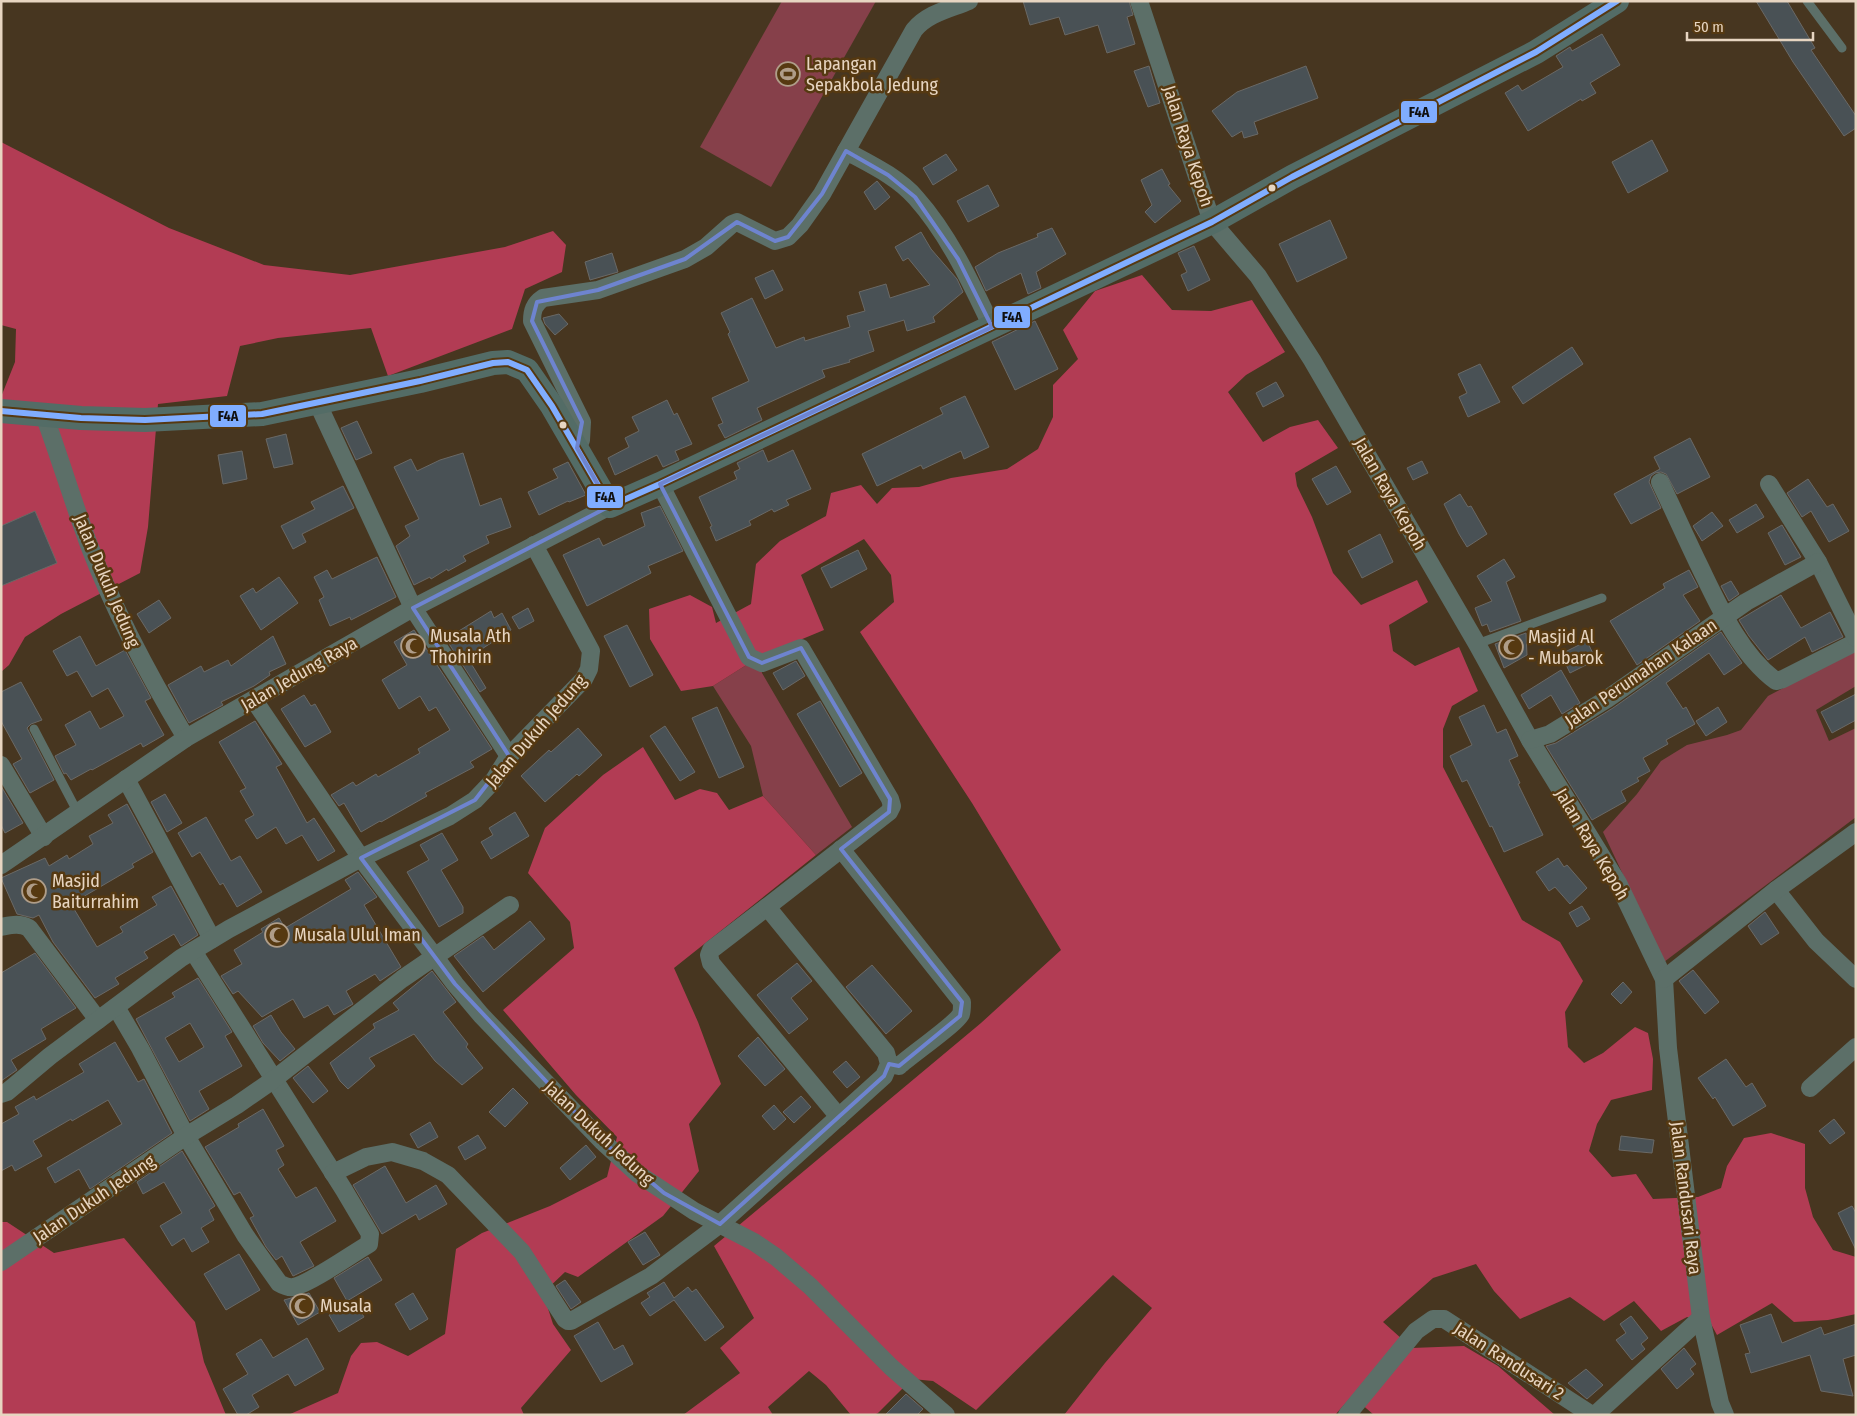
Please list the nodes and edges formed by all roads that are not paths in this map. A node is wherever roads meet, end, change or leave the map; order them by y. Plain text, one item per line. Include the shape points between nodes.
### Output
1 (969, 1) edge
2 (1139, 1) edge
3 (1617, 1) edge
4 (1807, 1) edge
5 (1842, 48) dead end
6 (846, 151) junction
7 (1212, 222) junction
8 (992, 327) junction
9 (318, 402) junction
10 (1, 411) edge
11 (44, 415) junction
12 (577, 448) junction
13 (1660, 482) dead end
14 (660, 484) junction
15 (1769, 484) dead end
16 (610, 506) junction
17 (534, 545) junction
18 (1818, 562) junction
19 (1602, 598) dead end
20 (413, 608) junction
21 (1724, 617) junction
22 (1856, 638) edge
23 (1856, 642) edge
24 (1476, 644) junction
25 (254, 700) junction
26 (34, 729) dead end
27 (186, 738) junction
28 (1530, 740) junction
29 (509, 756) junction
30 (1, 765) edge
31 (126, 779) junction
32 (78, 813) junction
33 (1856, 832) edge
34 (44, 837) junction
35 (841, 850) junction
36 (362, 858) junction
37 (1, 865) edge
38 (1776, 890) junction
39 (510, 905) dead end
40 (767, 907) junction
41 (1, 927) edge
42 (212, 939) junction
43 (193, 951) junction
44 (434, 956) junction
45 (1664, 979) junction
46 (1856, 979) edge
47 (116, 1007) junction
48 (98, 1020) junction
49 (1856, 1048) edge
50 (890, 1064) junction
51 (273, 1080) junction
52 (1810, 1088) dead end
53 (1, 1094) edge
54 (839, 1117) junction
55 (186, 1136) junction
56 (333, 1173) junction
57 (720, 1224) junction
58 (1, 1262) edge
59 (1701, 1318) junction
60 (946, 1415) edge
61 (1347, 1415) edge
62 (1593, 1415) edge
63 (1725, 1415) edge

1 - 6 street via 932,16 914,30
2 - 7 street, Jalan Raya Kepoh
3 - 7 street, Jalan Jedung Raya via 1536,52 1292,177
4 - 5 lane
6 - 8 street via 888,175 916,197 958,260
6 - 12 street via 822,194 800,226 788,237 776,240 737,222 685,259 598,290 543,298 537,302 532,321 582,422 583,431
7 - 8 street, Jalan Jedung Raya
7 - 24 street, Jalan Raya Kepoh via 1258,276 1312,360
8 - 14 street, Jalan Jedung Raya
9 - 11 street via 262,414 197,418 118,419
9 - 12 street via 508,362 527,370
9 - 20 street
10 - 11 street
11 - 27 street, Jalan Dukuh Jedung via 89,545 117,612 142,663
12 - 16 street
13 - 21 street
14 - 16 street, Jalan Jedung Raya
14 - 35 street via 749,657 762,663 801,648 890,799 892,806 889,812
15 - 18 street
16 - 17 street, Jalan Jedung Raya
17 - 20 street, Jalan Jedung Raya
17 - 29 street, Jalan Dukuh Jedung via 591,651 591,661 584,679
18 - 21 street, Jalan Perumahan Kalaan
18 - 22 street
19 - 24 lane
20 - 25 street, Jalan Jedung Raya
20 - 29 street
21 - 23 street via 1755,660 1776,681
21 - 28 street, Jalan Perumahan Kalaan via 1607,700 1550,734
24 - 28 street, Jalan Raya Kepoh
25 - 27 street, Jalan Jedung Raya
25 - 36 street, Jalan Dukuh Jedung
26 - 32 lane
27 - 31 street, Jalan Jedung Raya
28 - 45 street, Jalan Raya Kepoh via 1618,883
29 - 36 street, Jalan Dukuh Jedung via 494,780 475,800 450,816
30 - 34 street
31 - 32 street, Jalan Jedung Raya
31 - 42 street
32 - 34 street, Jalan Jedung Raya
33 - 38 street
34 - 37 street, Jalan Jedung Raya
35 - 40 street
35 - 50 street via 962,1002 960,1016 949,1026 899,1066
36 - 42 street, Jalan Dukuh Jedung
36 - 44 street, Jalan Dukuh Jedung
38 - 45 street
38 - 46 street via 1816,941
39 - 44 street, Jalan Dukuh Jedung
40 - 50 street via 886,1053
40 - 54 street via 711,950 708,956
41 - 48 street via 15,924 28,928
42 - 43 street, Jalan Dukuh Jedung
43 - 47 street, Jalan Dukuh Jedung
43 - 51 street
44 - 51 street, Jalan Dukuh Jedung
44 - 57 street, Jalan Dukuh Jedung via 481,1015 602,1141 657,1188
45 - 59 street, Jalan Randusari Raya via 1668,1048
47 - 48 street, Jalan Dukuh Jedung
47 - 55 street
48 - 53 street, Jalan Dukuh Jedung
49 - 52 street
50 - 54 street via 884,1076
51 - 55 street, Jalan Dukuh Jedung
51 - 56 street
54 - 57 street
55 - 56 street via 244,1235 284,1286 305,1283 369,1244 370,1234
55 - 58 street, Jalan Dukuh Jedung
56 - 57 street via 366,1157 392,1152 423,1161 448,1175 522,1252 568,1321 651,1276
57 - 60 street, Jalan Dukuh Jedung via 776,1257
59 - 62 street, Jalan Randusari 2
59 - 63 street, Jalan Randusari Raya
61 - 62 street, Jalan Randusari 2 via 1416,1331 1433,1319 1444,1319

